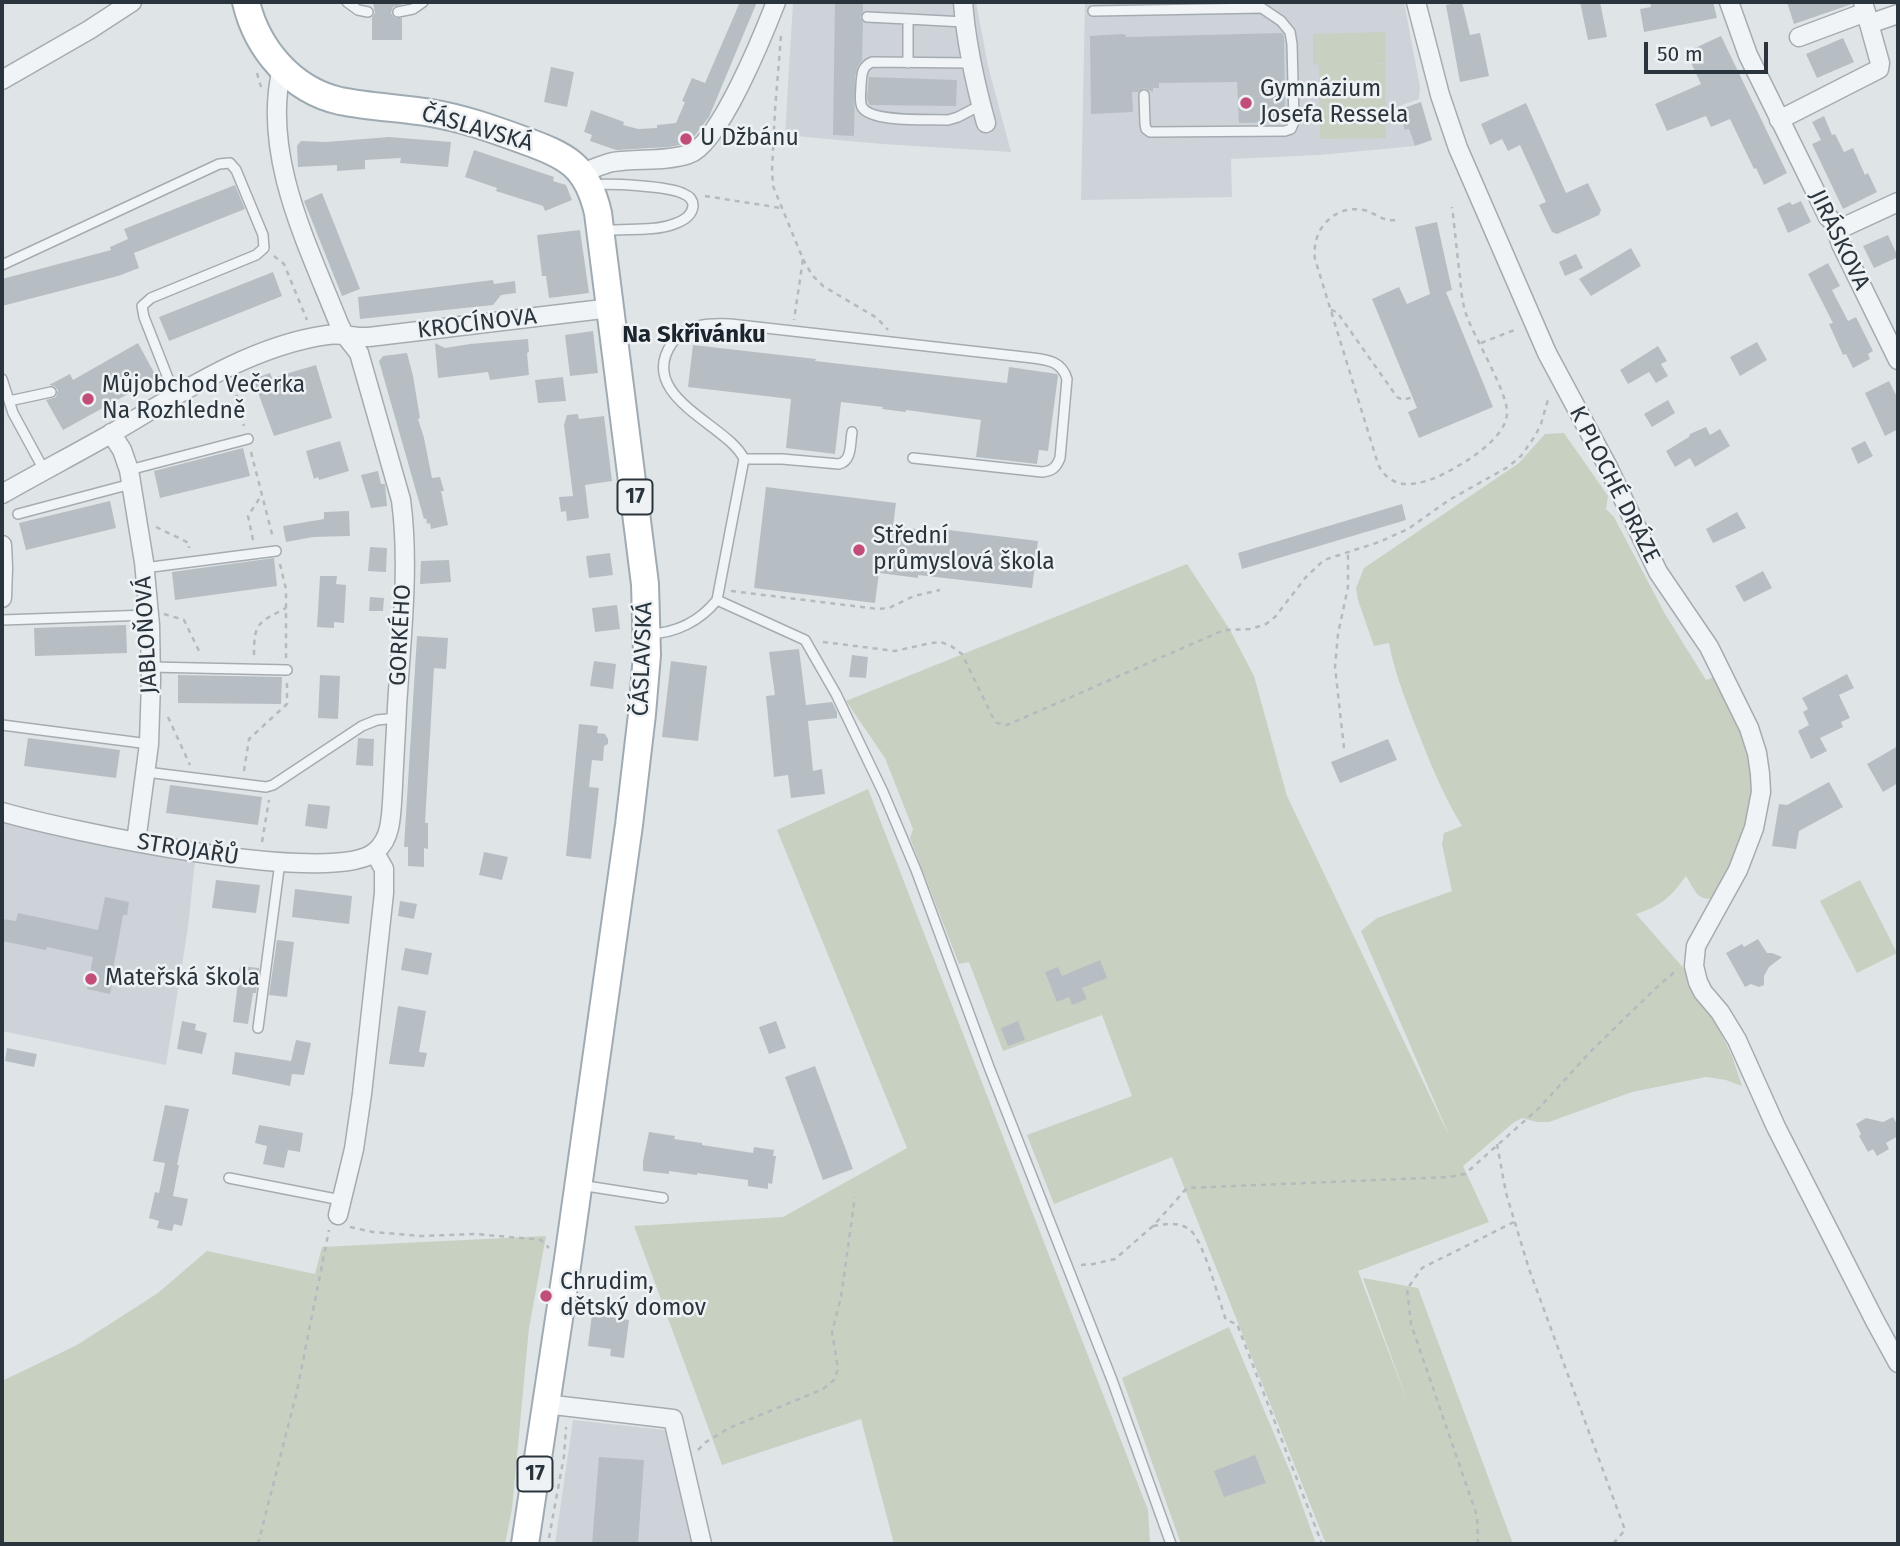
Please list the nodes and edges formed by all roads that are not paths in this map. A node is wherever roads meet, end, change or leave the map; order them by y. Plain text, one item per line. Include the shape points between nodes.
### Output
1 (132, 2) edge
2 (246, 2) edge
3 (347, 2) edge
4 (423, 2) edge
5 (776, 2) edge
6 (963, 2) edge
7 (1253, 2) edge
8 (1416, 2) edge
9 (1729, 2) edge
10 (1262, 8) junction
11 (1093, 11) dead end
12 (368, 12) dead end
13 (398, 12) dead end
14 (1866, 13) edge
15 (1898, 14) edge
16 (867, 17) dead end
17 (908, 19) junction
18 (964, 22) junction
19 (1799, 37) dead end
20 (908, 63) junction
21 (971, 63) junction
22 (1898, 67) edge
23 (282, 68) junction
24 (1879, 69) junction
25 (2, 80) edge
26 (1144, 95) dead end
27 (981, 105) junction
28 (1779, 120) junction
29 (986, 124) dead end
30 (586, 179) junction
31 (1898, 202) edge
32 (1838, 227) junction
33 (601, 231) junction
34 (2, 265) edge
35 (611, 308) junction
36 (344, 334) junction
37 (1898, 360) edge
38 (2, 379) edge
39 (51, 392) dead end
40 (175, 396) junction
41 (9, 401) junction
42 (852, 432) dead end
43 (111, 433) junction
44 (248, 439) road end
45 (913, 458) dead end
46 (744, 460) junction
47 (44, 470) junction
48 (130, 477) junction
49 (2, 494) edge
50 (18, 514) dead end
51 (2, 545) edge
52 (276, 551) road end
53 (144, 568) junction
54 (2, 598) edge
55 (717, 600) junction
56 (149, 612) junction
57 (2, 620) edge
58 (648, 634) junction
59 (151, 667) junction
60 (286, 670) road end
61 (397, 718) junction
62 (2, 725) edge
63 (149, 744) junction
64 (146, 772) junction
65 (2, 813) edge
66 (136, 842) junction
67 (375, 853) junction
68 (281, 862) junction
69 (258, 1028) dead end
70 (229, 1178) dead end
71 (578, 1185) junction
72 (663, 1198) dead end
73 (340, 1208) joint
74 (1898, 1363) edge
75 (545, 1404) junction
76 (525, 1544) edge
77 (702, 1544) edge
78 (1171, 1544) edge

1 - 25 street
2 - 23 main road, ČÁSLAVSKÁ via 258,38
3 - 12 lane
4 - 13 lane
5 - 30 street via 725,113 698,150 681,156 613,162
6 - 18 street
7 - 10 lane
8 - 74 street, K PLOCHÉ DRÁZE via 1458,148 1533,322 1658,572 1695,624 1732,691 1757,753 1761,792 1754,828 1738,870 1702,934 1694,966 1703,992 1737,1040 1776,1127
9 - 28 street, JIRÁSKOVA
10 - 11 lane
10 - 26 lane via 1284,23 1292,35 1291,129 1150,132 1145,124
14 - 15 street
14 - 19 street
14 - 24 street
16 - 17 lane
17 - 18 lane
17 - 20 lane
18 - 21 street
20 - 21 lane
20 - 27 lane via 872,62 863,68 860,104 866,112 886,118 948,120
21 - 27 street
22 - 24 street
23 - 30 main road, ČÁSLAVSKÁ via 325,96 434,114 495,130 561,155
23 - 36 street, GORKÉHO via 277,129 283,173
24 - 28 street
27 - 29 street
28 - 32 street, JIRÁSKOVA via 1828,217
30 - 33 main road, ČÁSLAVSKÁ / 17
30 - 33 lane via 679,192 692,200 690,215 668,226
31 - 32 street
32 - 37 street, JIRÁSKOVA via 1841,244
33 - 35 main road, ČÁSLAVSKÁ / 17
34 - 40 lane via 230,163 264,235 264,248 142,306
35 - 36 street, KROCÍNOVA via 362,338
35 - 58 main road, ČÁSLAVSKÁ / 17 via 642,550
36 - 40 street, KROCÍNOVA via 268,351
36 - 61 street, GORKÉHO via 359,353 401,500 405,559
38 - 41 lane
39 - 41 lane
40 - 43 street, KROCÍNOVA
41 - 47 lane
42 - 46 lane via 848,458 839,464
43 - 47 street, KROCÍNOVA
43 - 48 street, JABLOŇOVÁ
44 - 48 lane
45 - 46 lane via 1051,471 1060,458 1065,370 1047,360 708,324 690,328 668,350 664,370 671,391 738,449
46 - 55 lane
47 - 49 street, KROCÍNOVA
48 - 50 lane
48 - 53 street, JABLOŇOVÁ
51 - 54 street
52 - 53 lane
53 - 56 street, JABLOŇOVÁ
55 - 58 lane via 675,631
55 - 78 lane via 806,640 842,706 911,859
56 - 57 lane
56 - 59 street, JABLOŇOVÁ
58 - 71 main road, ČÁSLAVSKÁ / 17 via 629,825
59 - 60 lane
59 - 63 street, JABLOŇOVÁ
61 - 64 lane via 362,726 268,786
61 - 67 street, GORKÉHO via 389,827
62 - 63 lane
63 - 64 street, JABLOŇOVÁ
64 - 66 street, JABLOŇOVÁ
65 - 66 street, STROJAŘŮ
66 - 68 street, STROJAŘŮ
67 - 68 street, STROJAŘŮ via 345,862
67 - 73 street via 384,869 384,893 362,1094
68 - 69 lane
70 - 73 lane
71 - 72 lane
71 - 75 main road, ČÁSLAVSKÁ / 17
75 - 76 main road, ČÁSLAVSKÁ / 17
75 - 77 street via 673,1419

